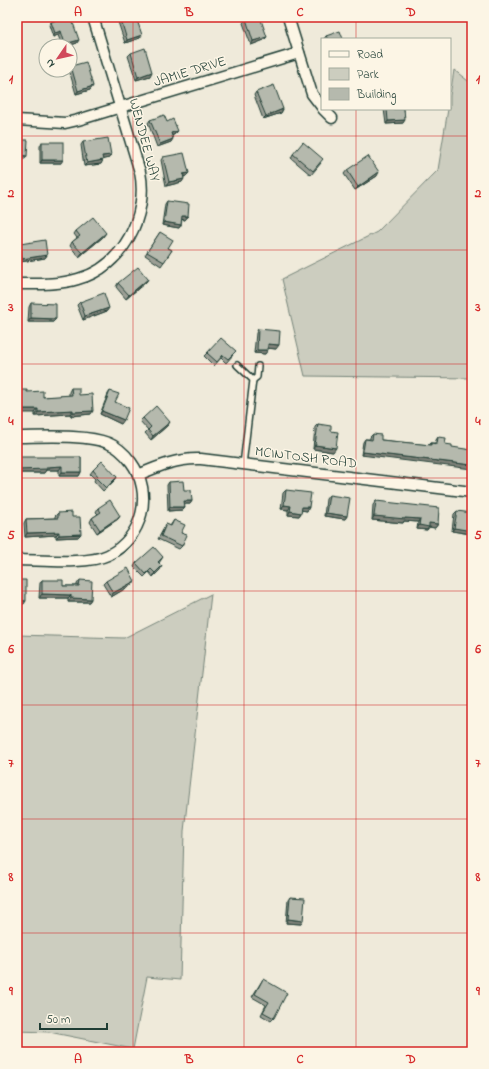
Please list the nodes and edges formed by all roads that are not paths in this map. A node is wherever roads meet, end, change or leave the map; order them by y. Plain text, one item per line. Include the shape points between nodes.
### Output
1 (93, 17) edge
2 (288, 17) edge
3 (299, 53) junction
4 (321, 105) edge
5 (121, 108) junction
6 (325, 110) edge
7 (332, 118) dead end
8 (17, 120) edge
9 (17, 284) edge
10 (237, 365) dead end
11 (258, 366) dead end
12 (253, 380) junction
13 (17, 437) edge
14 (244, 465) junction
15 (138, 474) junction
16 (472, 492) edge
17 (17, 560) edge

1 - 5 street, WENDEE WAY
2 - 3 street
3 - 4 street via 312,94
3 - 5 street, JAMIE DRIVE
5 - 8 street, JAMIE DRIVE via 71,122
5 - 9 street, WENDEE WAY via 142,183 142,204 126,242 114,258 89,276 61,283
6 - 7 street
10 - 12 lane
11 - 12 lane via 257,377
12 - 14 lane
13 - 15 street via 86,438 107,442 122,452
14 - 15 street, MCINTOSH ROAD via 184,459 168,462
14 - 16 street, MCINTOSH ROAD
15 - 17 street via 143,495 142,513 130,538 116,550 107,556 86,560

